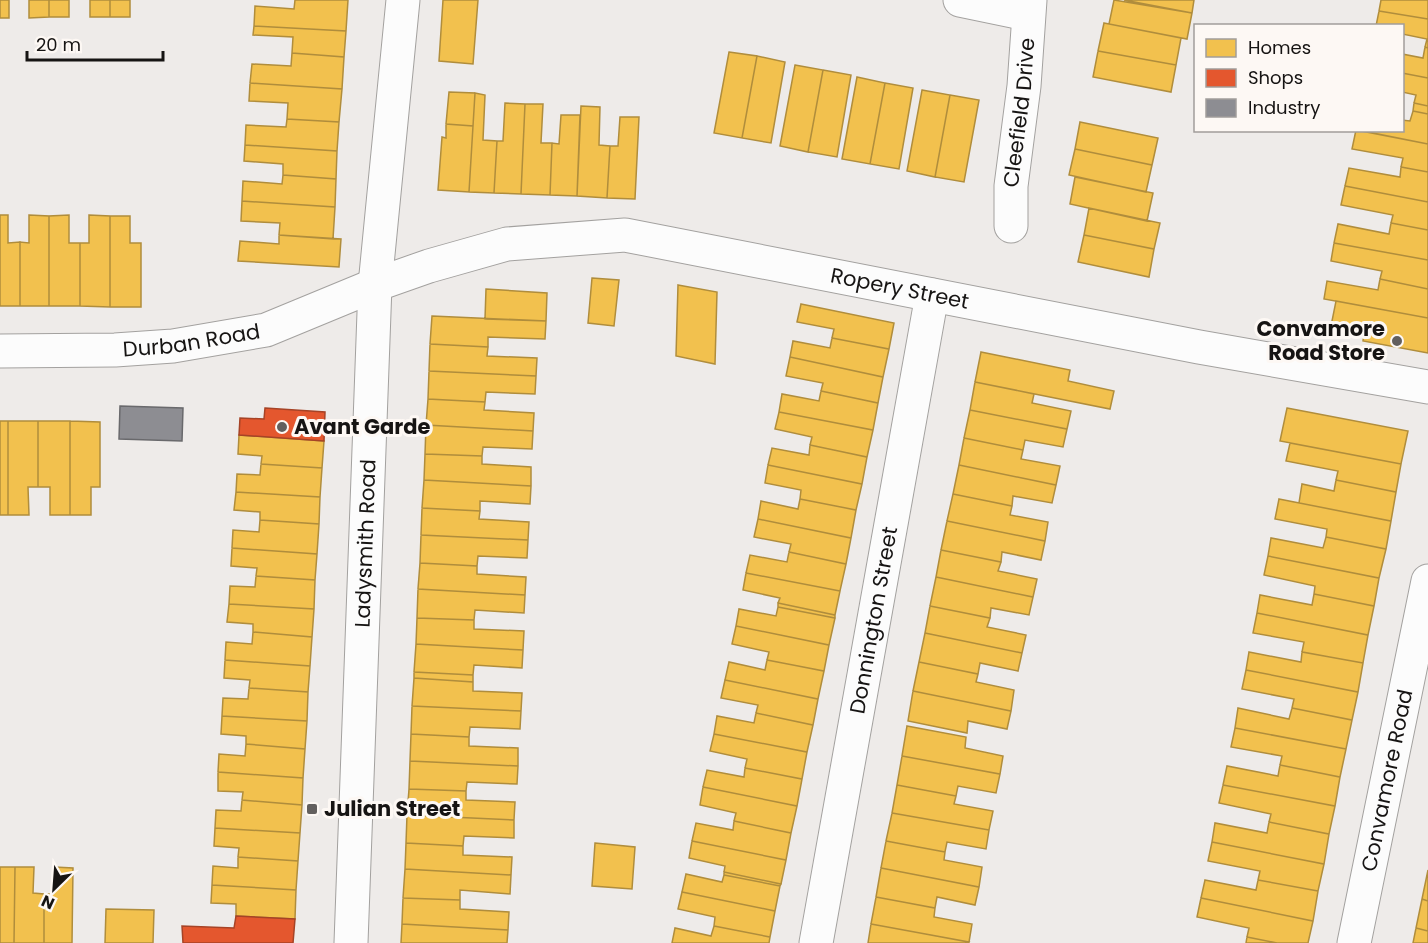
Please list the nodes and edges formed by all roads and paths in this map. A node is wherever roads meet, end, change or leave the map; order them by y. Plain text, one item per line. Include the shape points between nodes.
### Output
1 (404, 0) edge
2 (960, 0) edge
3 (1029, 7) edge
4 (1011, 226) dead end
5 (375, 285) junction
6 (932, 295) junction
7 (0, 351) edge
8 (1428, 387) edge
9 (1428, 581) edge
10 (351, 943) edge
11 (816, 943) edge
12 (1354, 943) edge

1 - 5 street, Ladysmith Road
2 - 3 street
3 - 4 street, Cleefield Drive via 1011,186
5 - 6 street, Ropery Street via 507,244 625,236
5 - 7 street, Durban Road via 266,330 161,347
5 - 10 street, Ladysmith Road
6 - 8 street, Ropery Street
6 - 11 street, Donnington Street
9 - 12 street, Convamore Road

